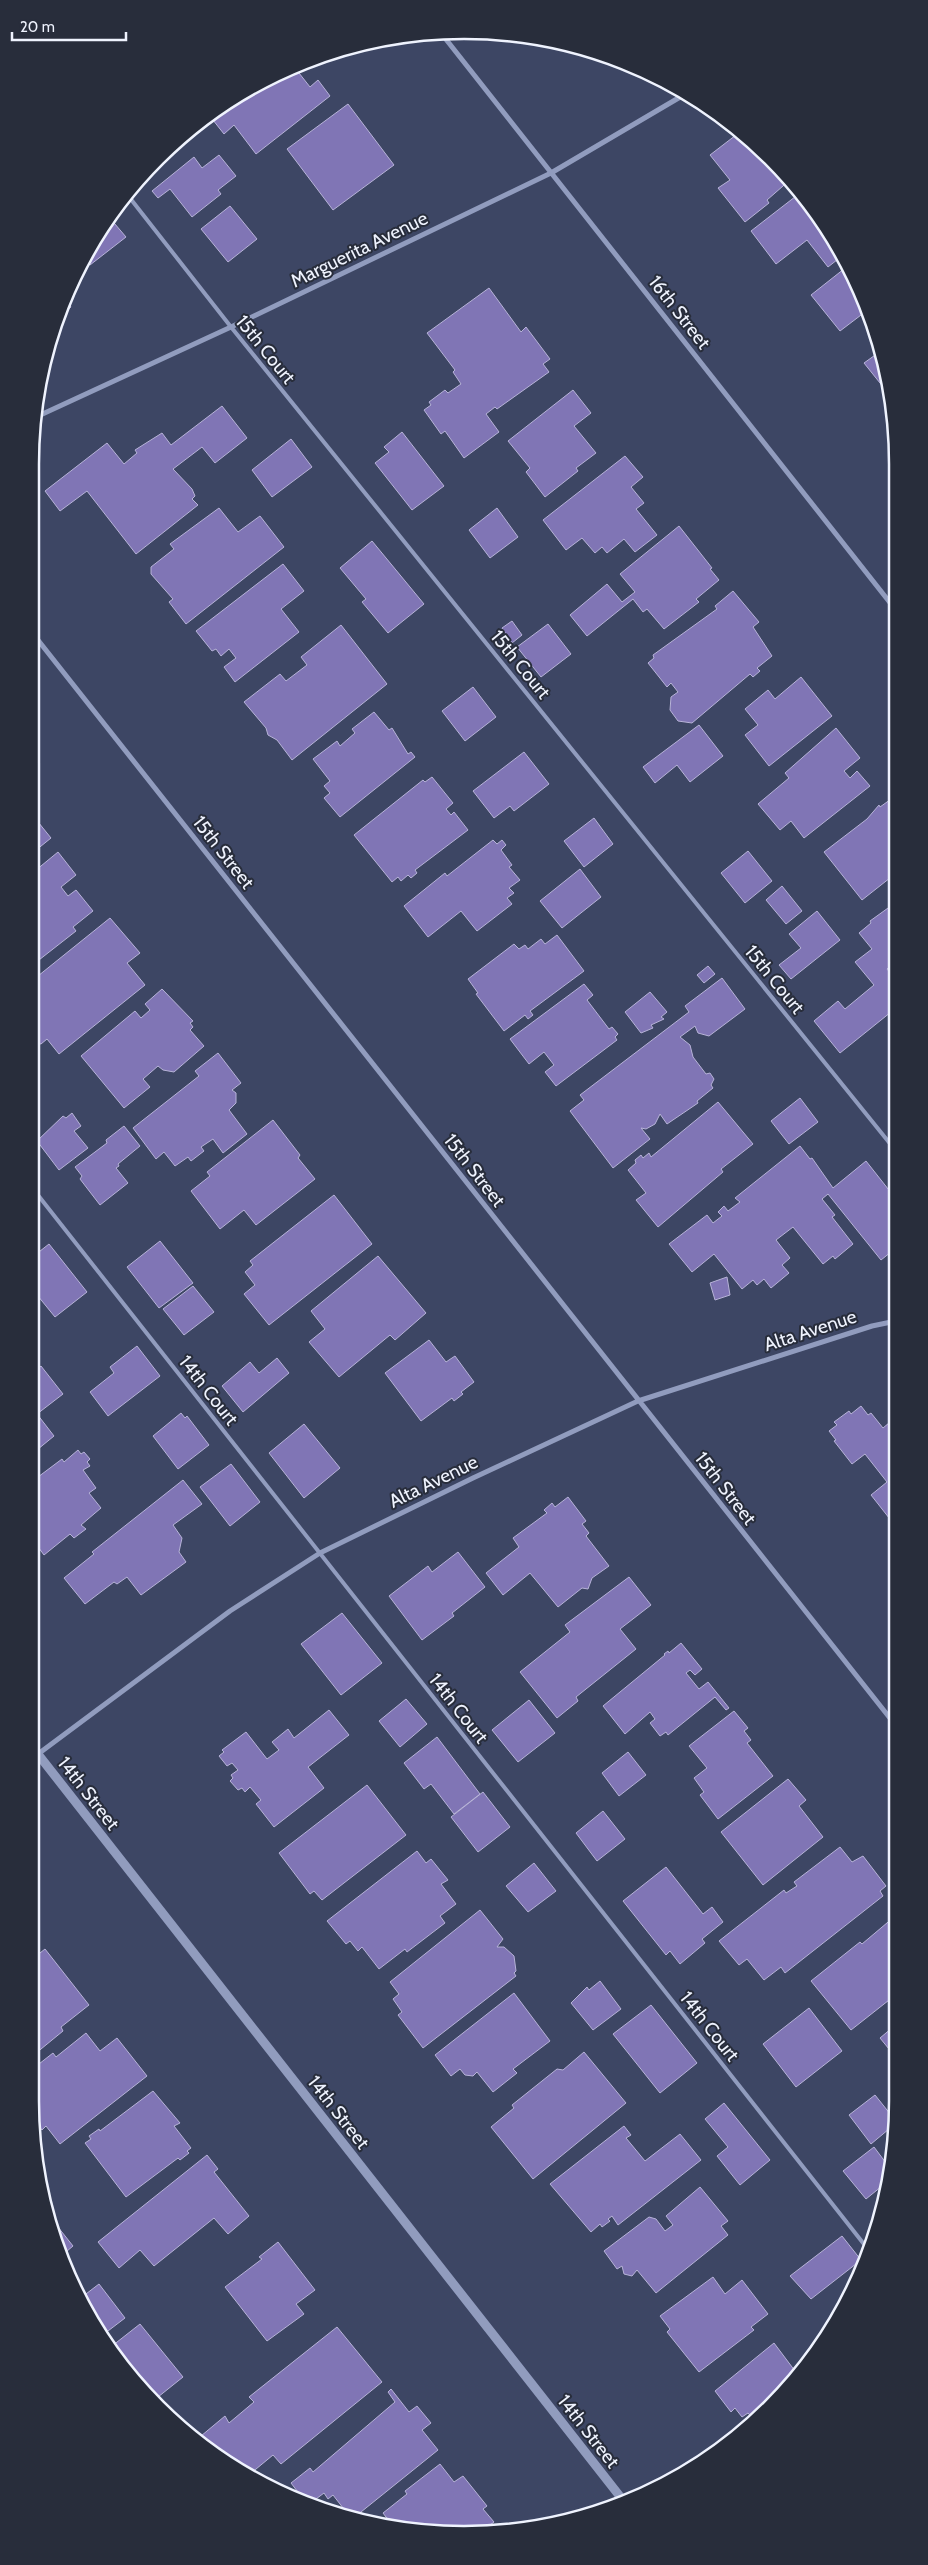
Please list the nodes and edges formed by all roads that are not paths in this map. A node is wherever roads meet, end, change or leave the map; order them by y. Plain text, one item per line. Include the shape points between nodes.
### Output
1 (447, 40) edge
2 (679, 97) edge
3 (551, 173) junction
4 (131, 200) edge
5 (231, 327) junction
6 (42, 414) edge
7 (889, 601) edge
8 (39, 641) edge
9 (889, 1142) edge
10 (39, 1196) edge
11 (889, 1322) edge
12 (638, 1401) junction
13 (320, 1554) junction
14 (889, 1717) edge
15 (39, 1752) edge
16 (39, 1762) edge
17 (864, 2245) edge
18 (620, 2497) edge

1 - 3 street, 16th Street
2 - 3 street, Marguerita Avenue
3 - 5 street, Marguerita Avenue
3 - 7 street, 16th Street
4 - 5 lane, 15th Court
5 - 6 street, Marguerita Avenue
5 - 9 lane, 15th Court
8 - 12 street, 15th Street
10 - 13 lane, 14th Court
11 - 12 street, Alta Avenue
12 - 13 street, Alta Avenue via 472,1478
12 - 14 street, 15th Street
13 - 15 street, Alta Avenue via 230,1611
13 - 17 lane, 14th Court
16 - 18 street, 14th Street

